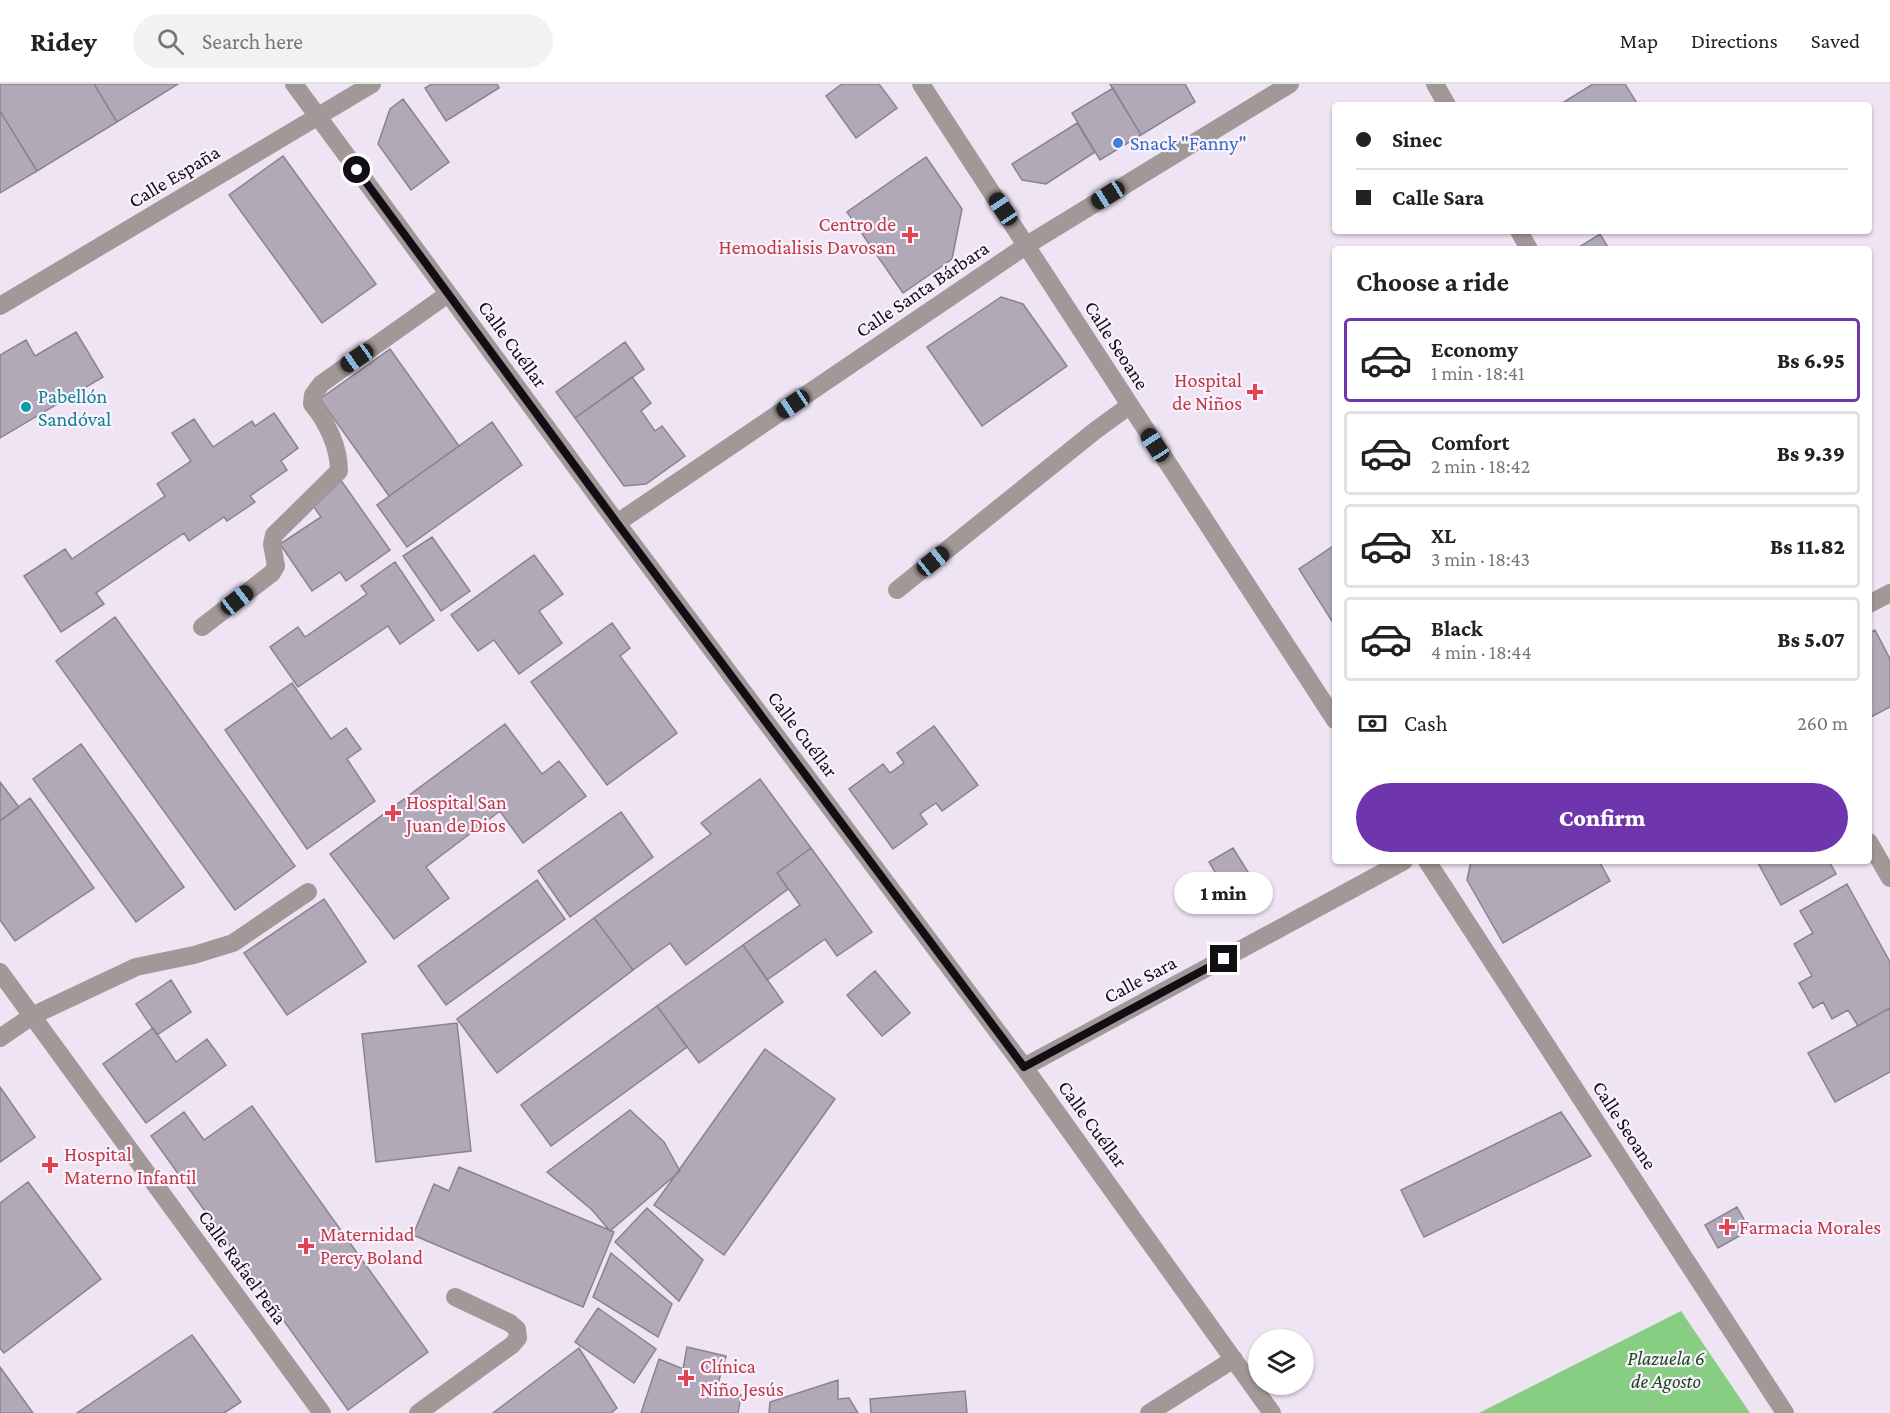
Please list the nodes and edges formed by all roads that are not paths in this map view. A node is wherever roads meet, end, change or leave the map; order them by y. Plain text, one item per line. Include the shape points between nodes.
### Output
1 (294, 84) edge
2 (372, 84) edge
3 (921, 84) edge
4 (1290, 84) edge
5 (1435, 84) edge
6 (1445, 102) edge
7 (318, 116) junction
8 (1027, 245) junction
9 (448, 294) junction
10 (0, 306) edge
11 (1129, 406) junction
12 (617, 523) junction
13 (897, 590) dead end
14 (1890, 593) edge
15 (1872, 602) edge
16 (202, 627) dead end
17 (1332, 715) edge
18 (1872, 847) edge
19 (1398, 864) edge
20 (1429, 864) edge
21 (1890, 878) edge
22 (308, 892) dead end
23 (0, 972) edge
24 (32, 1016) junction
25 (0, 1038) edge
26 (1024, 1067) junction
27 (455, 1297) dead end
28 (1234, 1359) junction
29 (322, 1413) edge
30 (418, 1413) edge
31 (1149, 1413) edge
32 (1272, 1413) edge
33 (1785, 1413) edge

1 - 7 street, Calle Cuéllar
2 - 7 street, Calle España
3 - 8 street, Calle Seoane
4 - 8 street, Calle Santa Bárbara
5 - 6 street
7 - 9 street, Calle Cuéllar
7 - 10 street, Calle España
8 - 11 street, Calle Seoane
8 - 12 street, Calle Santa Bárbara
9 - 12 street, Calle Cuéllar
9 - 16 street via 321,384 312,404 325,419 339,471 274,535 276,566 272,573
11 - 13 street
11 - 17 street, Calle Seoane
12 - 26 street, Calle Cuéllar
14 - 15 street
18 - 21 street
19 - 26 street, Calle Sara
20 - 33 street, Calle Seoane
22 - 24 street via 233,943 136,967
23 - 24 street, Calle Rafael Peña
24 - 25 street
24 - 29 street, Calle Rafael Peña
26 - 28 street, Calle Cuéllar
27 - 30 street via 510,1323 517,1329 518,1338
28 - 31 street
28 - 32 street, Calle Cuéllar

